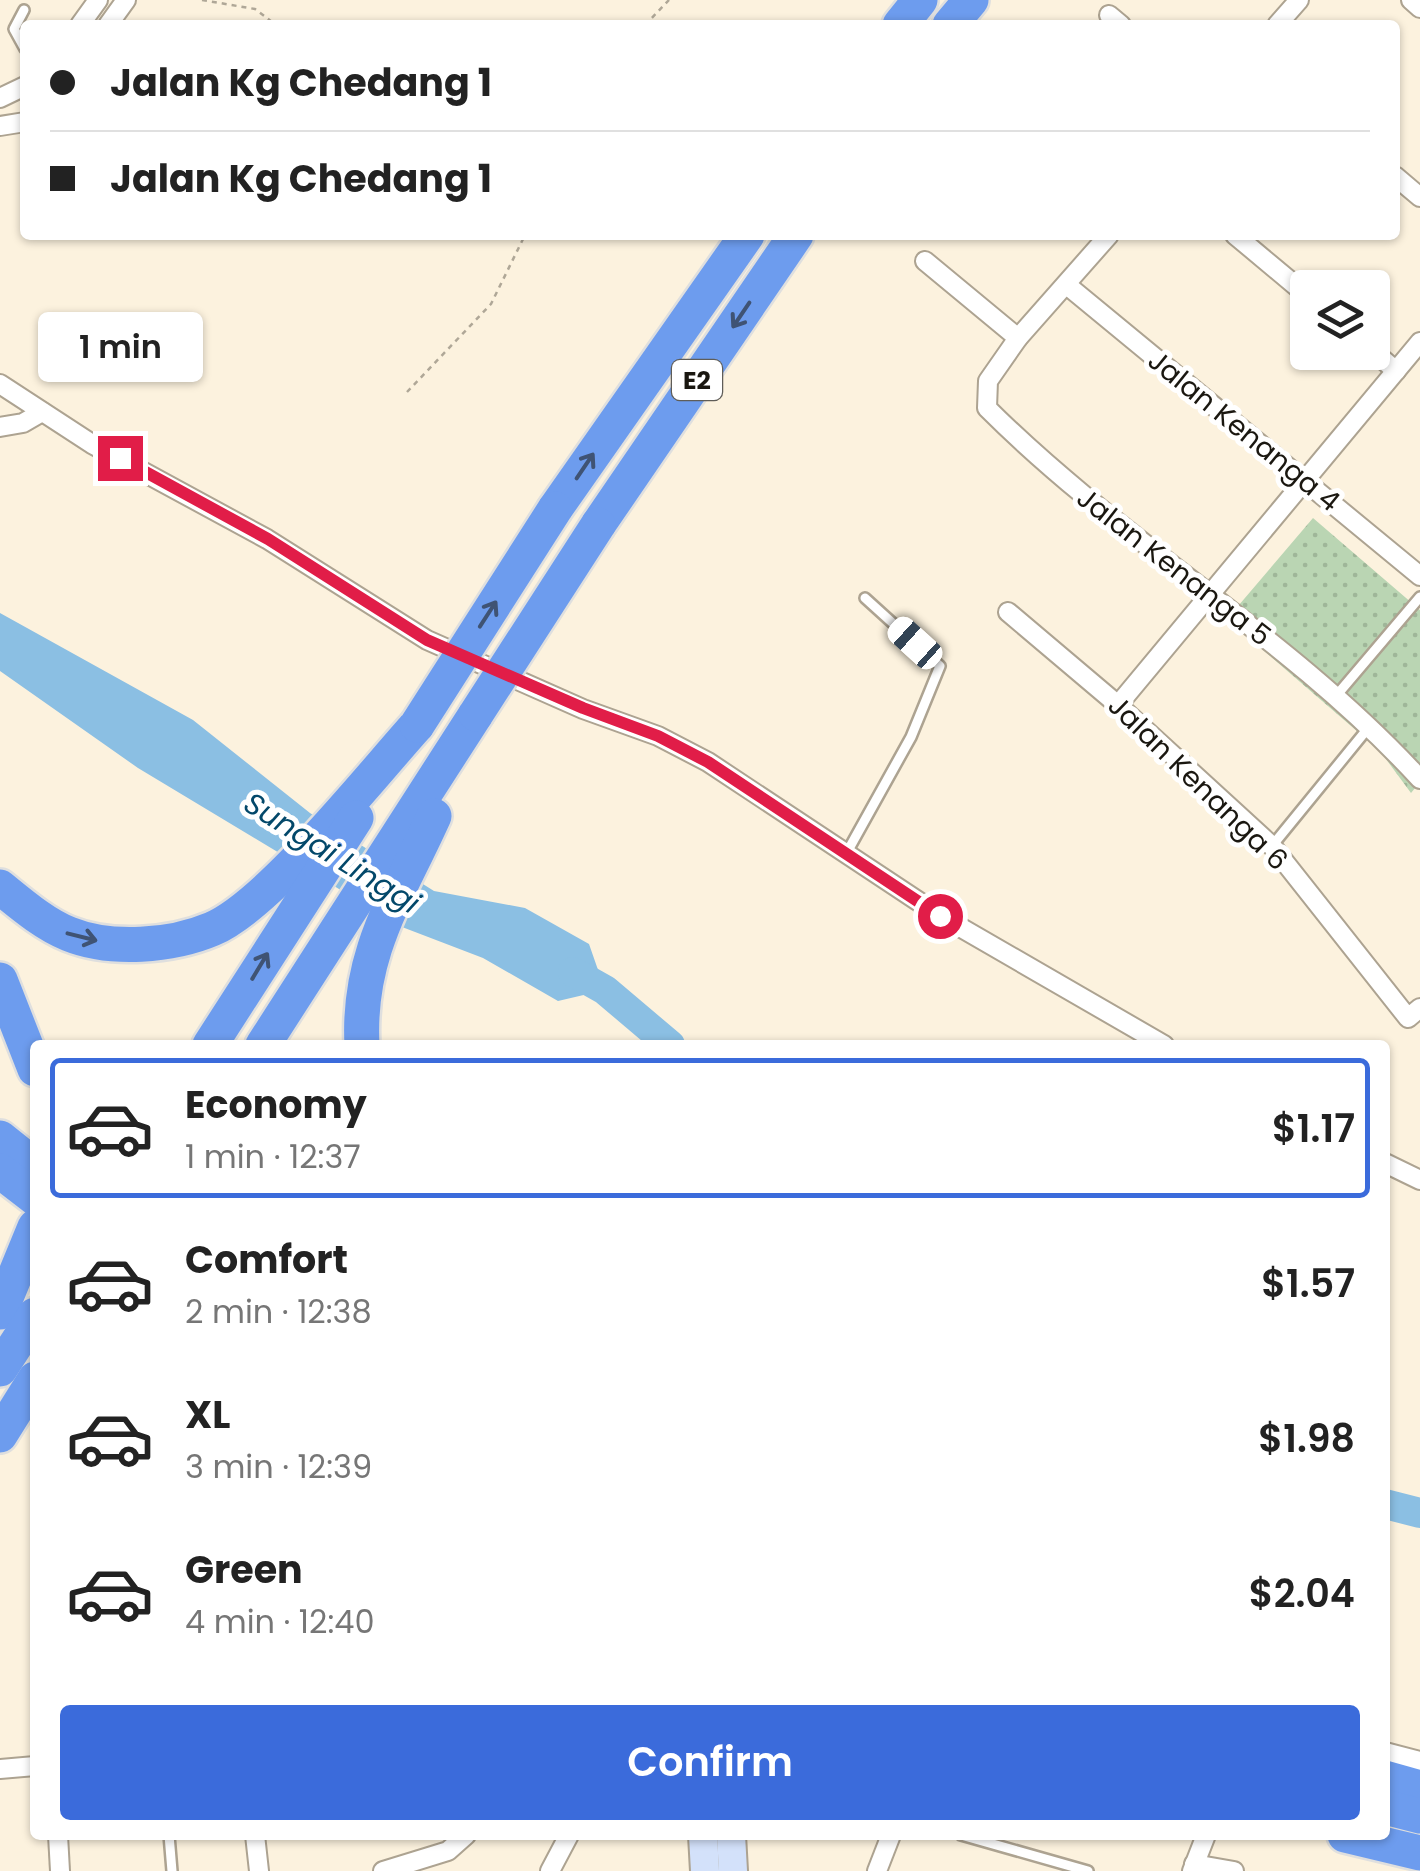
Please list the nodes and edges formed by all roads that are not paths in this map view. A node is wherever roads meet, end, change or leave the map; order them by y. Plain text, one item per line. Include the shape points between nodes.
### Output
1 (920, 0) edge
2 (971, 0) edge
3 (1299, 0) edge
4 (1410, 0) edge
5 (1420, 8) edge
6 (24, 10) dead end
7 (904, 20) edge
8 (954, 20) edge
9 (1281, 20) edge
10 (20, 40) edge
11 (1400, 180) edge
12 (1420, 197) edge
13 (743, 240) edge
14 (793, 240) edge
15 (1106, 240) edge
16 (1241, 240) edge
17 (925, 261) dead end
18 (1290, 281) edge
19 (1068, 286) junction
20 (1018, 338) junction
21 (1420, 342) edge
22 (1390, 365) edge
23 (1396, 370) junction
24 (0, 384) edge
25 (42, 412) junction
26 (0, 427) edge
27 (1305, 481) junction
28 (1420, 576) edge
29 (1212, 593) junction
30 (1420, 597) edge
31 (865, 598) dead end
32 (1008, 612) dead end
33 (1336, 696) junction
34 (1118, 705) junction
35 (1370, 725) junction
36 (1420, 779) edge
37 (1272, 846) junction
38 (846, 854) junction
39 (296, 881) junction
40 (0, 887) edge
41 (365, 919) junction
42 (0, 980) edge
43 (1414, 1013) edge
44 (213, 1040) edge
45 (267, 1040) edge
46 (362, 1040) edge
47 (1155, 1040) edge
48 (30, 1056) edge
49 (0, 1138) edge
50 (30, 1162) edge
51 (1390, 1165) edge
52 (0, 1171) edge
53 (1420, 1180) edge
54 (30, 1194) edge
55 (30, 1240) edge
56 (8, 1297) edge
57 (30, 1339) edge
58 (21, 1381) edge
59 (0, 1436) edge
60 (0, 1450) edge
61 (1390, 1753) edge
62 (1420, 1761) edge
63 (30, 1766) edge
64 (0, 1768) edge
65 (1390, 1779) edge
66 (1420, 1788) edge
67 (1390, 1808) edge
68 (1420, 1816) edge
69 (58, 1840) edge
70 (169, 1840) edge
71 (255, 1840) edge
72 (460, 1840) edge
73 (566, 1840) edge
74 (703, 1840) edge
75 (731, 1840) edge
76 (889, 1840) edge
77 (980, 1840) edge
78 (1204, 1840) edge
79 (1360, 1840) edge
80 (1420, 1853) edge
81 (1193, 1867) edge
82 (60, 1871) edge
83 (172, 1871) edge
84 (258, 1871) edge
85 (382, 1871) edge
86 (550, 1871) edge
87 (705, 1871) edge
88 (733, 1871) edge
89 (877, 1871) edge
90 (1088, 1871) edge
91 (1234, 1871) edge

1 - 7 highway
2 - 8 highway
3 - 9 street
4 - 5 street
6 - 10 lane via 14,29
11 - 12 street
39 -> 13 highway, E2, bridge via 417,725 555,509
14 -> 41 highway, E2, bridge via 476,714 432,820
15 - 19 street, Jalan Kenanga 5
16 - 18 street
17 - 20 street
19 - 20 street, Jalan Kenanga 5
19 - 27 street, Jalan Kenanga 4
20 - 29 street, Jalan Kenanga 5 via 988,381 987,408 1046,467
21 - 23 street
22 - 23 street
23 - 27 street
24 - 25 street
25 - 26 street
25 - 38 street via 268,539 427,640 658,736
27 - 28 street, Jalan Kenanga 4
27 - 29 street
29 - 33 street, Jalan Kenanga 5
29 - 34 street
30 - 33 lane
31 - 38 lane via 940,666 911,736
32 - 34 street, Jalan Kenanga 6
33 - 35 street, Jalan Kenanga 5
34 - 37 street, Jalan Kenanga 6
35 - 36 street, Jalan Kenanga 5
35 - 37 lane
37 - 43 street, Jalan Kenanga 6
38 - 47 street
40 -> 39 highway via 70,935 168,943 214,928
44 -> 39 highway
41 - 45 highway
41 - 46 highway
42 - 48 highway
49 - 50 highway
51 - 53 street
52 - 54 highway
55 - 56 highway
57 - 58 highway
58 - 59 highway
58 - 60 highway
61 - 62 street
63 - 64 street
65 - 66 highway
67 - 68 highway
69 - 82 street
70 - 83 lane
71 - 84 street
72 - 85 street via 448,1851
73 - 86 street
74 - 87 main road
75 - 88 main road
76 - 89 street
77 - 90 lane
78 - 81 street
79 - 80 highway
81 - 91 street

